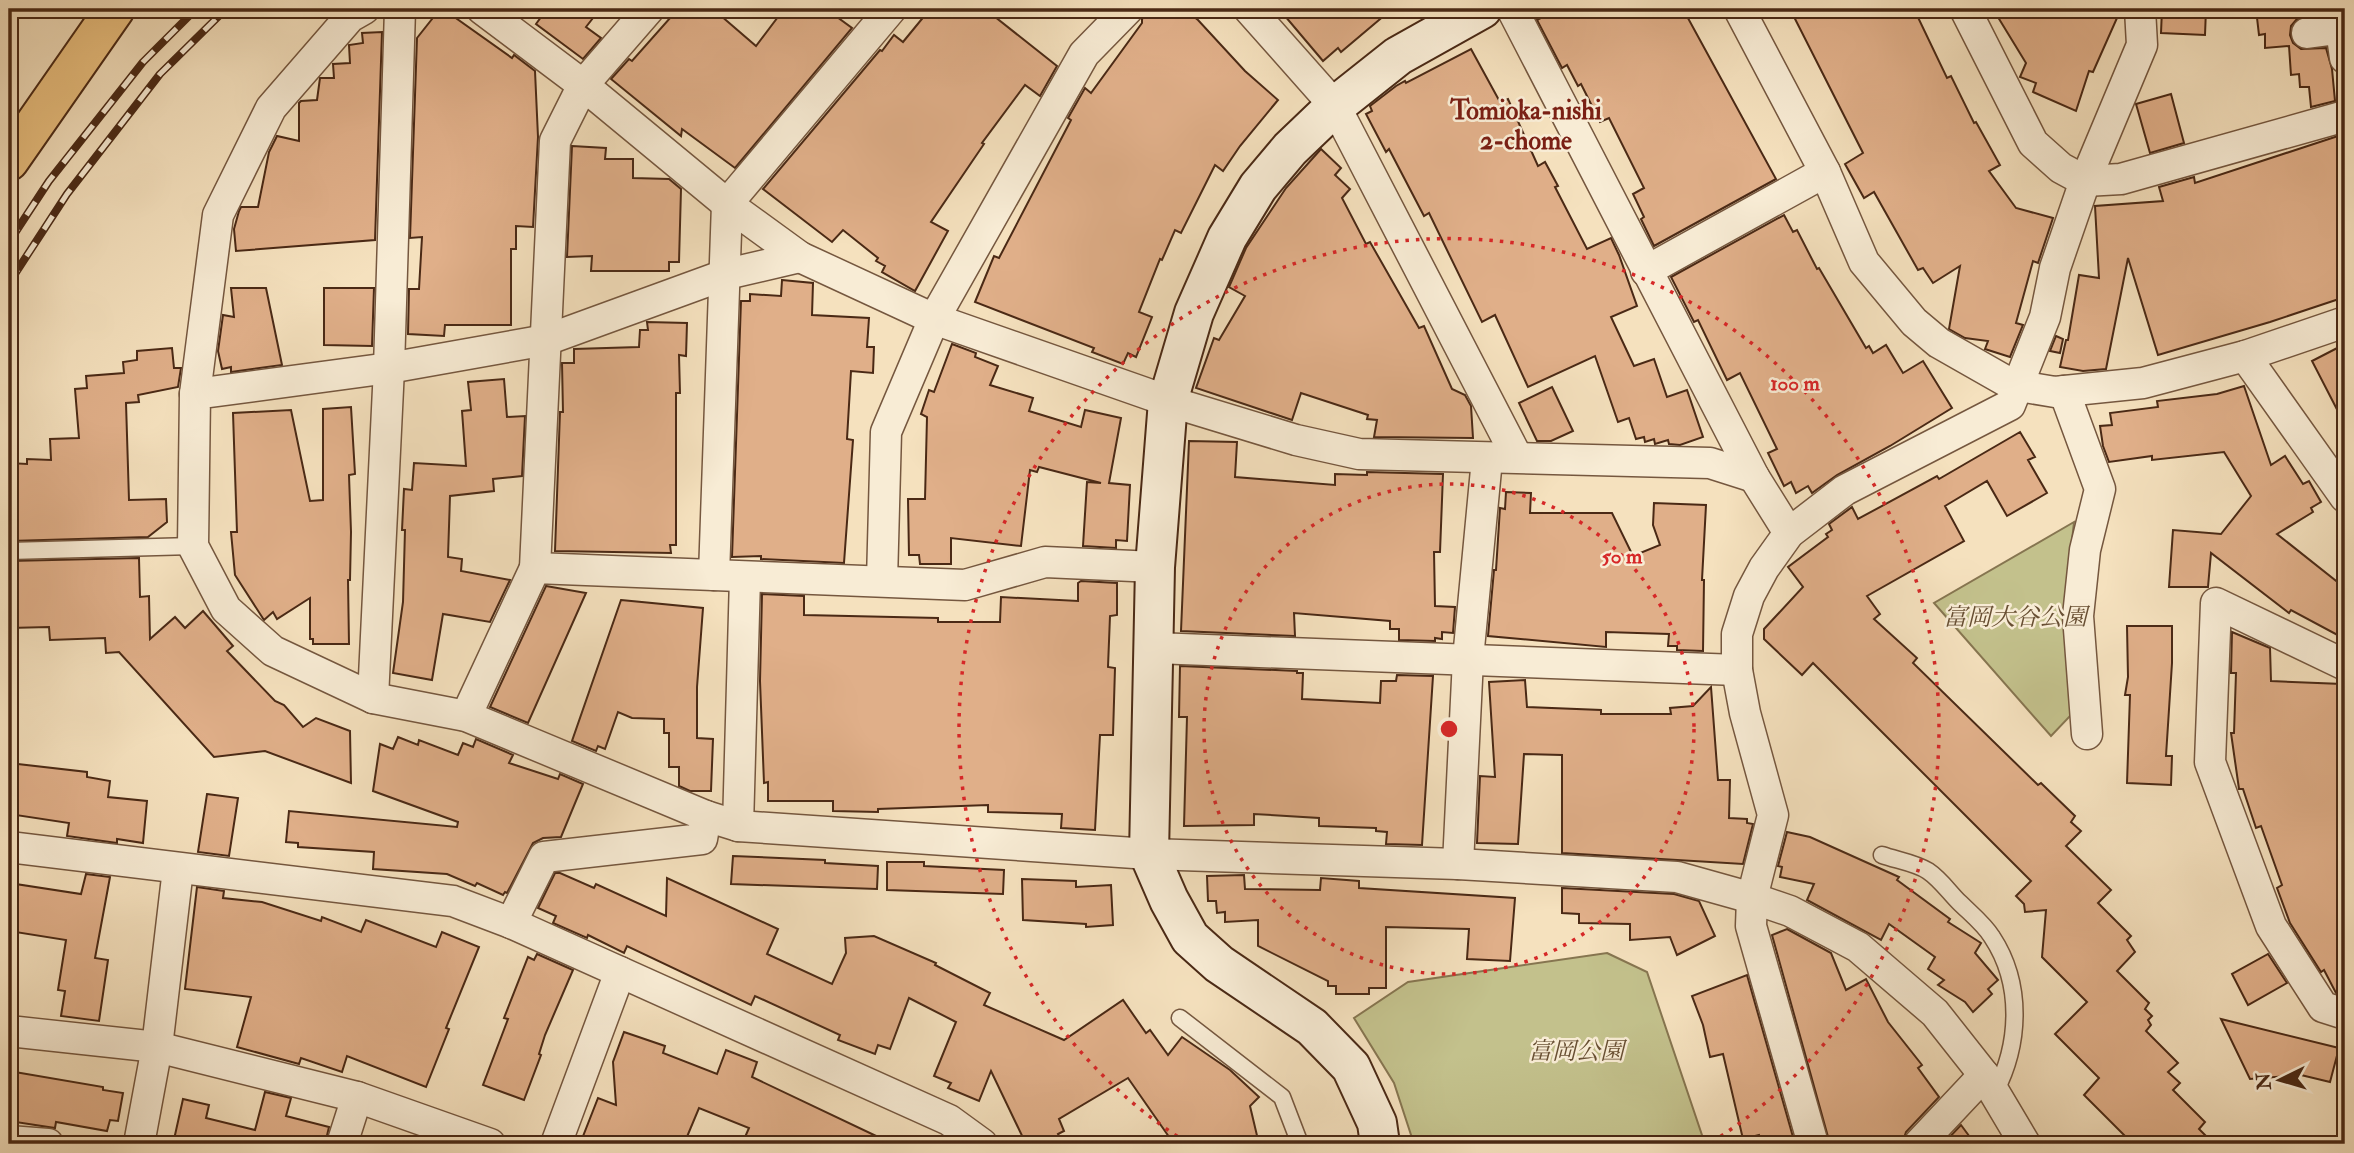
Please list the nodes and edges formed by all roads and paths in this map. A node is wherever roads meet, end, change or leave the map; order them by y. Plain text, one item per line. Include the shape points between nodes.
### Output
1 (115, 9) edge
2 (364, 9) edge
3 (400, 9) edge
4 (482, 9) edge
5 (649, 9) edge
6 (891, 9) edge
7 (1128, 9) edge
8 (1249, 9) edge
9 (1482, 9) edge
10 (1511, 9) edge
11 (1739, 9) edge
12 (1965, 9) edge
13 (2140, 9) edge
14 (2307, 33) dead end
15 (2344, 38) edge
16 (583, 85) junction
17 (1335, 106) junction
18 (2345, 116) edge
19 (9, 161) edge
20 (1825, 172) junction
21 (2085, 181) junction
22 (727, 204) junction
23 (800, 257) junction
24 (1646, 271) junction
25 (727, 274) junction
26 (934, 319) junction
27 (2345, 322) edge
28 (545, 340) junction
29 (2245, 356) junction
30 (389, 368) junction
31 (2019, 386) junction
32 (2064, 391) junction
33 (195, 394) junction
34 (1168, 401) junction
35 (1517, 457) junction
36 (1487, 459) junction
37 (1754, 477) junction
38 (2345, 497) edge
39 (1789, 533) junction
40 (193, 546) junction
41 (9, 551) edge
42 (1155, 567) junction
43 (536, 568) junction
44 (714, 575) junction
45 (745, 578) junction
46 (882, 581) junction
47 (1155, 648) junction
48 (1468, 659) junction
49 (2345, 665) edge
50 (1737, 670) junction
51 (373, 698) junction
52 (466, 716) junction
53 (2087, 734) dead end
54 (706, 816) junction
55 (738, 826) junction
56 (9, 847) edge
57 (1149, 854) junction
58 (1882, 855) dead end
59 (1458, 864) junction
60 (178, 869) junction
61 (1752, 898) junction
62 (511, 923) junction
63 (620, 972) junction
64 (2345, 1014) edge
65 (1180, 1017) dead end
66 (9, 1031) edge
67 (157, 1047) junction
68 (1989, 1083) junction
69 (357, 1097) junction
70 (9, 1141) edge
71 (48, 1144) edge
72 (139, 1144) edge
73 (342, 1144) edge
74 (490, 1144) edge
75 (556, 1144) edge
76 (980, 1144) edge
77 (1300, 1144) edge
78 (1380, 1144) edge
79 (1814, 1144) edge
80 (1919, 1144) edge
81 (2025, 1144) edge

1 - 19 highway
2 - 33 street via 350,18 271,108 218,215
3 - 30 street
4 - 16 street
5 - 16 street
6 - 22 street
7 - 26 street via 1084,54
8 - 17 street
9 - 17 street via 1398,56
10 - 24 street
11 - 20 street
12 - 21 street via 2033,143 2061,168
13 - 21 street via 2142,44
14 - 15 street
16 - 22 street
16 - 28 street via 555,141
17 - 34 street via 1258,187 1227,238 1194,313
17 - 35 street
18 - 21 street via 2121,179
20 - 24 street
20 - 31 street via 1864,262 1914,322 1939,343
21 - 31 street via 2055,268 2045,317
22 - 23 street
22 - 25 street
23 - 25 street
23 - 26 street
24 - 37 street
25 - 28 street
25 - 44 street
26 - 34 street
26 - 46 street via 886,432
27 - 29 street
28 - 30 street
28 - 43 street
29 - 32 street via 2143,383
29 - 38 street
30 - 33 street
30 - 51 street
31 - 32 street
31 - 39 street via 2010,405 1845,490
32 - 53 street via 2100,489 2085,551 2078,617
33 - 40 street
34 - 36 street via 1359,454
34 - 42 street
35 - 36 street
35 - 37 street via 1710,463
36 - 48 street
37 - 39 street
39 - 50 street via 1749,596 1737,634
40 - 41 lane
40 - 51 street via 226,608 273,651
42 - 46 street via 1045,562 965,585
42 - 47 street
43 - 44 street
43 - 52 street
44 - 45 street
45 - 46 street
45 - 55 street
47 - 48 street
47 - 57 street
48 - 50 street
48 - 59 street
49 - 64 street via 2216,603 2210,762 2271,926 2323,1007
50 - 61 street via 1745,713 1780,816
51 - 52 street
52 - 54 street
54 - 55 street
54 - 62 street via 702,839 544,857
55 - 57 street
56 - 60 street
57 - 59 street
57 - 78 street via 1190,938 1219,964 1312,1027 1351,1066 1377,1123
58 - 68 lane via 1928,870 1991,935 2006,963 2014,1026 2008,1063
59 - 61 street via 1677,877
60 - 62 street via 453,901
60 - 67 street
61 - 68 street via 1790,911 1858,947 1935,1013
61 - 79 street via 1751,926
62 - 63 street
63 - 75 street
63 - 76 street via 949,1121
65 - 77 lane via 1282,1097
66 - 67 street
67 - 69 street
67 - 72 street
68 - 80 street
68 - 81 street
69 - 73 street
69 - 74 street
70 - 71 street

